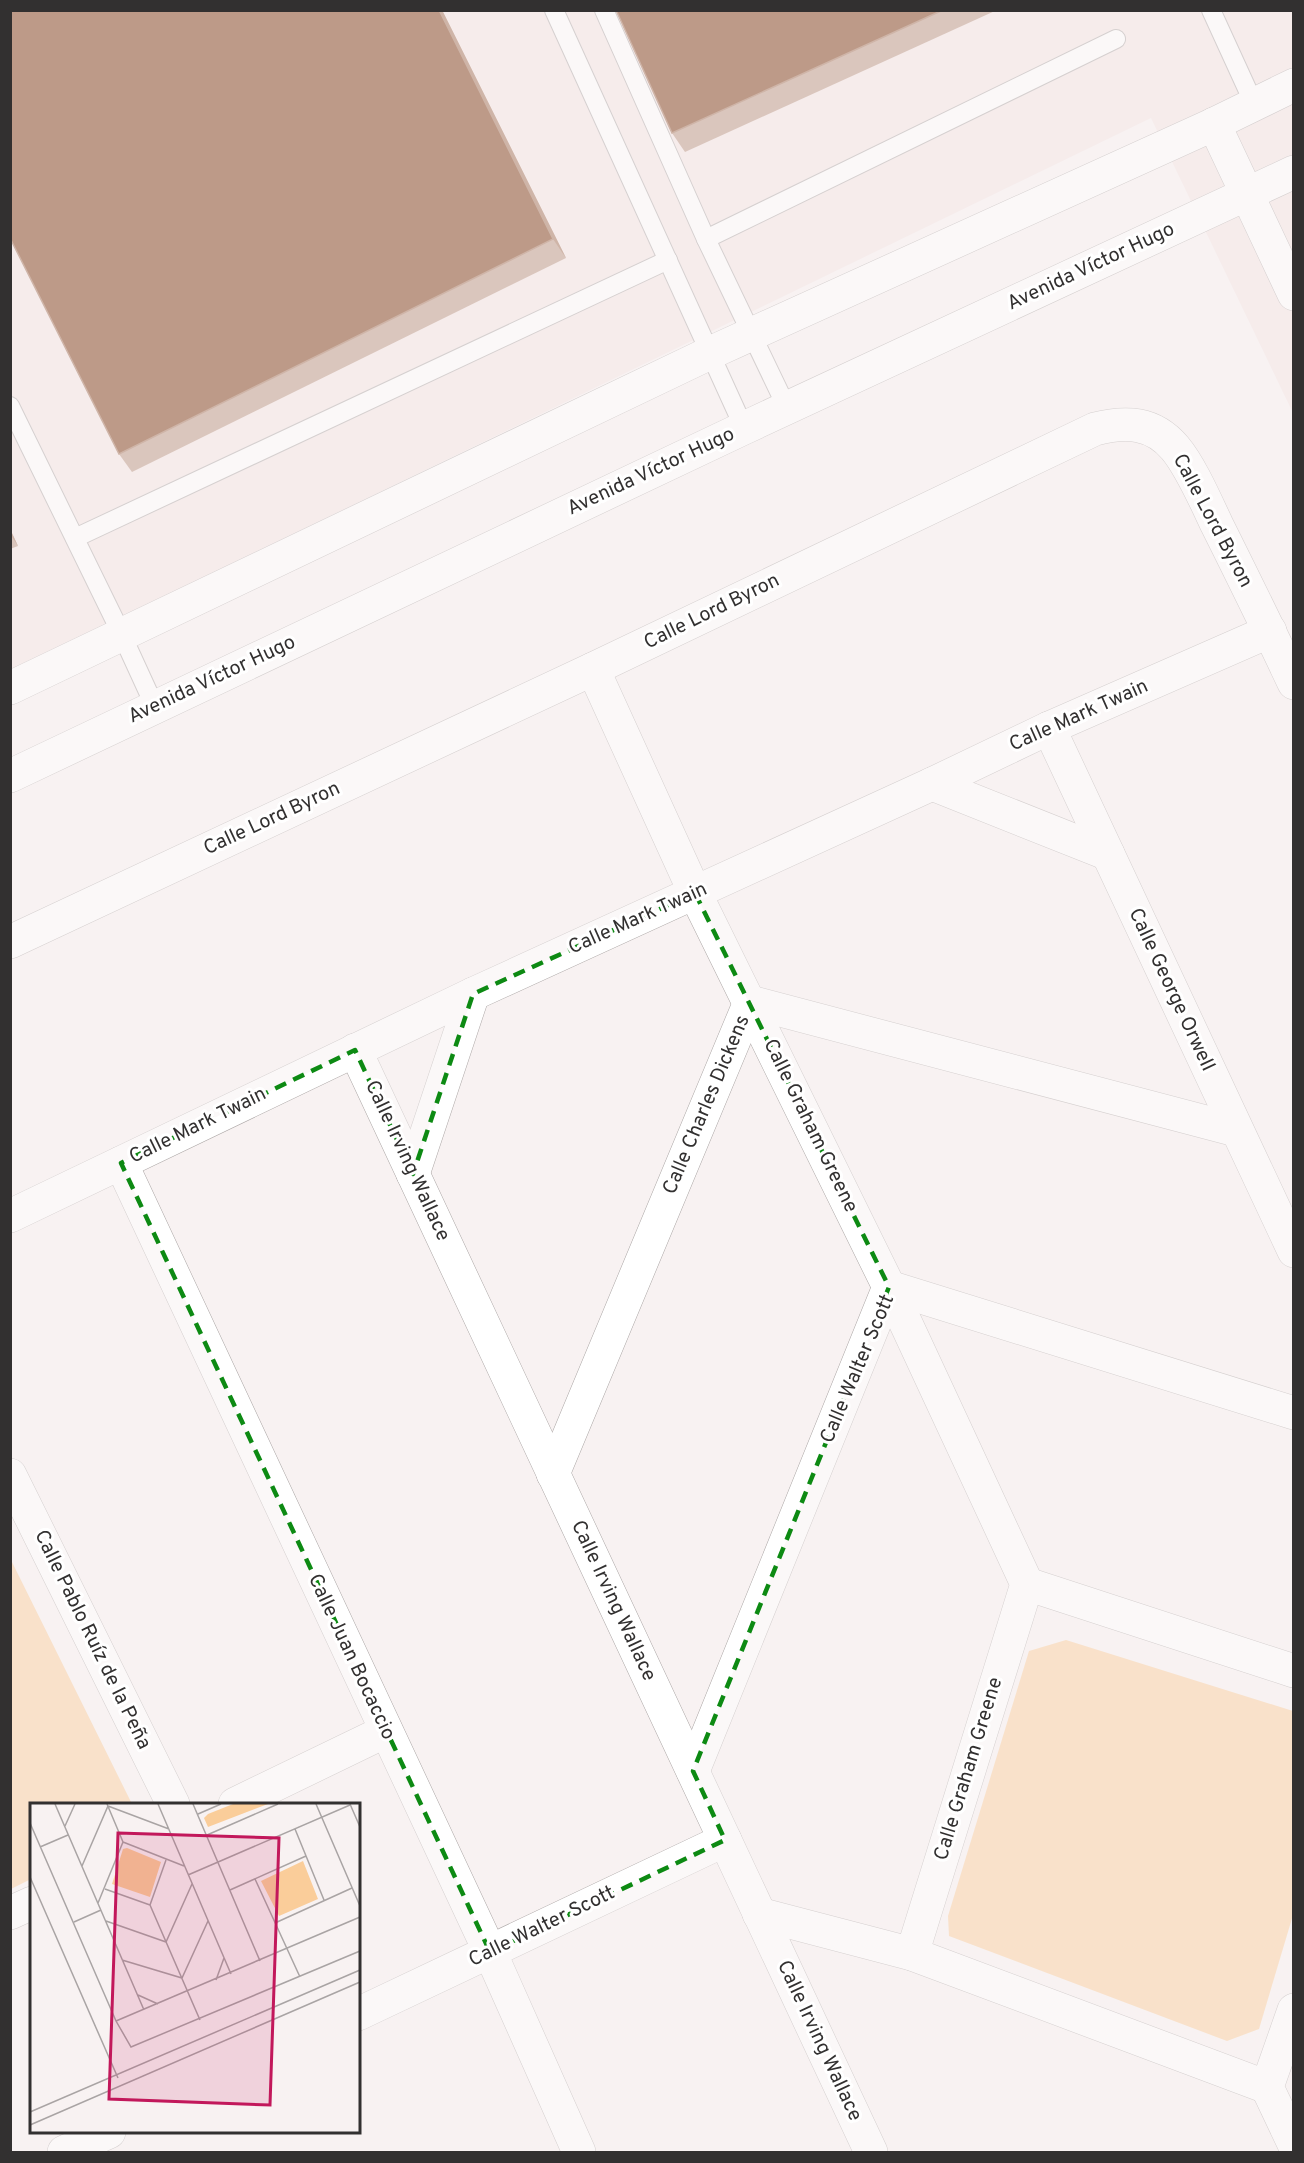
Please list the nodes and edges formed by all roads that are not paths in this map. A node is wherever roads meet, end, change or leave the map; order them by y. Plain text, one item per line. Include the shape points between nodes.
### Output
1 (554, 10) edge
2 (604, 10) edge
3 (1211, 10) edge
4 (1116, 39) dead end
5 (1293, 84) edge
6 (1254, 104) junction
7 (1214, 124) junction
8 (1293, 172) edge
9 (1246, 195) junction
10 (706, 239) junction
11 (668, 260) junction
12 (1293, 294) edge
13 (752, 334) junction
14 (710, 353) junction
15 (10, 406) edge
16 (787, 408) junction
17 (744, 428) junction
18 (75, 538) junction
19 (1270, 632) junction
20 (122, 635) junction
21 (593, 669) junction
22 (1293, 683) edge
23 (10, 687) edge
24 (155, 707) junction
25 (1049, 728) junction
26 (10, 777) edge
27 (933, 784) junction
28 (1108, 854) junction
29 (695, 893) junction
30 (10, 942) edge
31 (473, 994) junction
32 (750, 1002) junction
33 (355, 1050) junction
34 (1236, 1130) junction
35 (121, 1163) junction
36 (413, 1174) junction
37 (10, 1216) edge
38 (1293, 1251) edge
39 (889, 1287) junction
40 (1293, 1413) edge
41 (554, 1474) junction
42 (10, 1475) edge
43 (1027, 1584) junction
44 (1293, 1671) edge
45 (386, 1731) junction
46 (693, 1771) junction
47 (173, 1803) edge
48 (237, 1803) edge
49 (725, 1839) junction
50 (30, 1904) edge
51 (10, 1913) edge
52 (759, 1914) junction
53 (490, 1952) junction
54 (912, 1954) junction
55 (1293, 2010) edge
56 (360, 2013) edge
57 (1267, 2087) junction
58 (107, 2133) edge
59 (1293, 2144) edge
60 (64, 2152) edge
61 (579, 2152) edge
62 (871, 2152) edge

1 - 11 lane
2 - 10 lane
3 - 6 lane
4 - 10 lane
5 - 6 street
6 - 7 street
7 - 9 street
7 - 13 street
8 - 9 street, Avenida Víctor Hugo
9 - 12 street
9 - 16 street, Avenida Víctor Hugo
10 - 13 lane
11 - 14 lane
11 - 18 lane
13 - 14 street
13 - 16 lane
14 - 17 lane
14 - 20 street
15 - 18 lane
16 - 17 street, Avenida Víctor Hugo
17 - 24 street, Avenida Víctor Hugo
18 - 20 lane
19 - 21 street, Calle Lord Byron via 1175,448 1140,425 1115,424 1095,429
19 - 22 street, Calle Lord Byron
19 - 25 street, Calle Mark Twain
20 - 23 street
20 - 24 lane
21 - 29 street, Calle Graham Greene
21 - 30 street, Calle Lord Byron
24 - 26 street, Avenida Víctor Hugo
25 - 27 street, Calle Mark Twain
25 - 28 street, Calle George Orwell
27 - 28 street
27 - 29 street, Calle Mark Twain
28 - 34 street, Calle George Orwell
29 - 31 street, Calle Mark Twain
29 - 32 street, Calle Graham Greene
31 - 33 street, Calle Mark Twain
31 - 36 street
32 - 34 street, Calle Charles Dickens
32 - 39 street, Calle Graham Greene
32 - 41 street, Calle Charles Dickens
33 - 35 street, Calle Mark Twain
33 - 36 street, Calle Irving Wallace
34 - 38 street, Calle George Orwell
35 - 37 street, Calle Mark Twain
35 - 45 street, Calle Juan Bocaccio
36 - 41 street, Calle Irving Wallace
39 - 40 street, Calle Walter Scott
39 - 43 street, Calle Graham Greene
39 - 46 street, Calle Walter Scott
41 - 46 street, Calle Irving Wallace
42 - 47 street, Calle Pablo Ruíz de la Peña
43 - 44 street
43 - 54 street, Calle Graham Greene
45 - 48 street
45 - 53 street, Calle Juan Bocaccio
46 - 49 street, Calle Irving Wallace
49 - 52 street, Calle Irving Wallace
49 - 53 street, Calle Walter Scott
50 - 51 street
52 - 54 street
52 - 62 street, Calle Irving Wallace
53 - 56 street, Calle Walter Scott
53 - 61 street, Calle Juan Bocaccio
54 - 57 street
55 - 57 street
57 - 59 street
58 - 60 street

